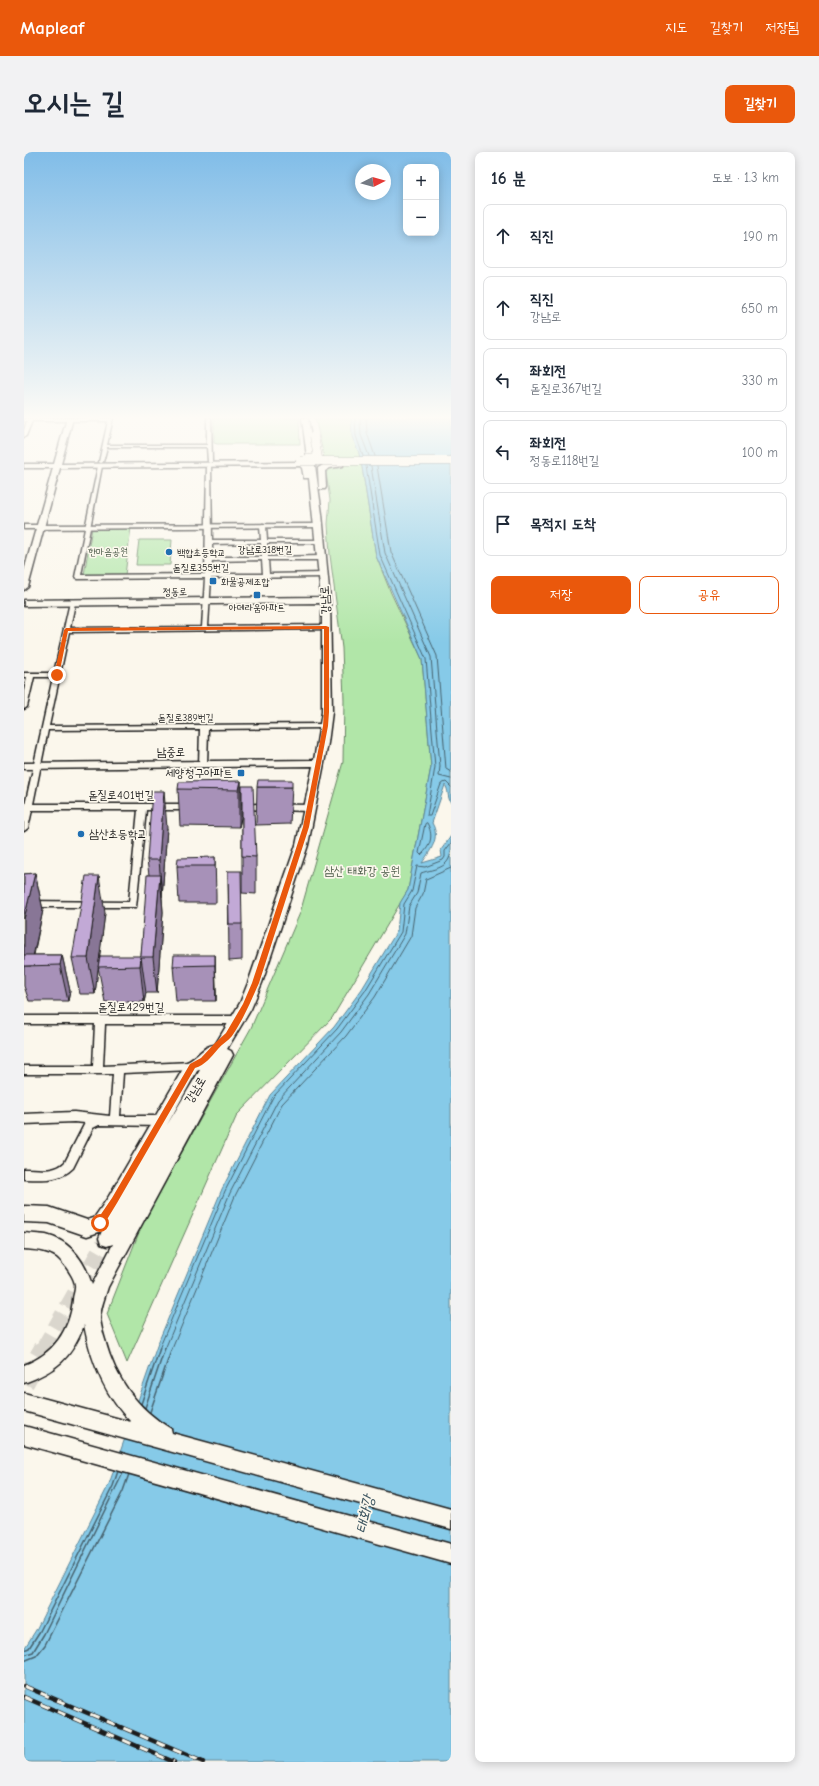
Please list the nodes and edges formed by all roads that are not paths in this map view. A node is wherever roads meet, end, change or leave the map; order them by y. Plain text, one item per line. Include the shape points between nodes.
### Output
1 (49, 493) edge
2 (95, 493) edge
3 (212, 493) edge
4 (309, 493) edge
5 (315, 493) edge
6 (323, 493) edge
7 (318, 514) junction
8 (209, 526) junction
9 (263, 526) junction
10 (318, 526) junction
11 (24, 527) edge
12 (40, 527) junction
13 (89, 527) junction
14 (320, 541) junction
15 (209, 542) junction
16 (264, 542) junction
17 (265, 558) junction
18 (322, 558) junction
19 (209, 559) junction
20 (266, 575) junction
21 (324, 575) junction
22 (208, 576) junction
23 (24, 587) edge
24 (326, 600) junction
25 (206, 601) junction
26 (72, 603) junction
27 (24, 604) edge
28 (326, 627) junction
29 (205, 628) junction
30 (66, 630) junction
31 (28, 675) edge
32 (57, 675) junction
33 (24, 708) edge
34 (326, 726) junction
35 (204, 727) junction
36 (46, 728) junction
37 (318, 763) junction
38 (202, 765) junction
39 (24, 766) edge
40 (38, 766) junction
41 (196, 806) edge
42 (29, 807) junction
43 (142, 807) junction
44 (234, 807) edge
45 (310, 808) junction
46 (24, 828) edge
47 (24, 904) edge
48 (255, 983) junction
49 (24, 1020) edge
50 (100, 1020) junction
51 (238, 1020) junction
52 (229, 1035) junction
53 (192, 1066) junction
54 (24, 1070) edge
55 (97, 1070) junction
56 (118, 1070) junction
57 (24, 1120) edge
58 (97, 1120) junction
59 (115, 1120) junction
60 (161, 1121) junction
61 (24, 1174) edge
62 (24, 1214) edge
63 (107, 1238) tunnel mouth
64 (24, 1241) edge
65 (80, 1274) junction
66 (92, 1319) junction
67 (24, 1374) edge
68 (28, 1403) edge
69 (24, 1435) edge
70 (184, 1445) junction
71 (451, 1519) edge
72 (451, 1554) edge

1 - 12 main road
2 - 13 street
3 - 8 street
4 - 7 main road
5 - 7 main road, 강남로
6 - 7 main road
7 - 10 main road, 강남로
8 - 9 street
8 - 13 street
8 - 15 street
9 - 10 street
9 - 16 street
10 - 14 main road, 강남로
11 - 12 street
12 - 13 street
12 - 23 main road
13 - 22 street, 돋질로355번길 via 78,577
14 - 16 street
14 - 18 main road, 강남로
15 - 16 street
15 - 19 street
16 - 17 street
17 - 18 street, 강남로318번길
17 - 19 street, 강남로318번길
17 - 20 street
18 - 21 main road, 강남로
19 - 22 street
20 - 21 street, 돋질로355번길
20 - 22 street, 돋질로355번길
21 - 24 main road, 강남로
22 - 25 street
24 - 25 main road, 정동로
24 - 28 main road, 강남로
25 - 26 main road, 정동로
25 - 29 street
26 - 27 main road, 정동로
26 - 30 street
28 - 29 street
28 - 34 main road, 강남로
29 - 30 street
30 - 32 street
31 - 32 street
31 - 33 street
32 - 36 street
34 - 35 street, 돋질로389번길
34 - 37 main road, 강남로
35 - 36 street, 돋질로389번길
35 - 38 street
36 - 40 street
37 - 38 main road, 남중로
37 - 45 main road, 강남로
38 - 40 main road, 남중로
39 - 40 main road, 남중로
40 - 42 street
41 - 43 street, 돋질로401번길
42 - 43 street, 돋질로401번길
42 - 46 street
43 - 47 street via 133,904
44 - 45 street
45 - 48 main road, 강남로 via 302,845
48 - 51 main road, 강남로
48 - 66 main road via 250,1003 235,1038 108,1268 96,1298
49 - 50 street, 돋질로429번길
50 - 51 street, 돋질로429번길
50 - 55 street
51 - 52 main road, 강남로
52 - 53 main road via 204,1060
52 - 63 main road, 강남로
53 - 56 street
53 - 60 main road
54 - 55 street
55 - 56 street
56 - 59 street
57 - 58 street via 74,1117
58 - 59 street
58 - 61 street via 88,1125 65,1170 55,1174
59 - 60 street
60 - 62 main road via 105,1217 97,1225 87,1228 49,1216
64 - 65 main road via 39,1242 64,1252 74,1261
65 - 66 main road
65 - 67 main road via 82,1303 74,1332 55,1357
66 - 70 main road via 100,1355 116,1387 129,1405 142,1420 160,1434
68 - 70 main road
69 - 72 main road
70 - 71 main road

